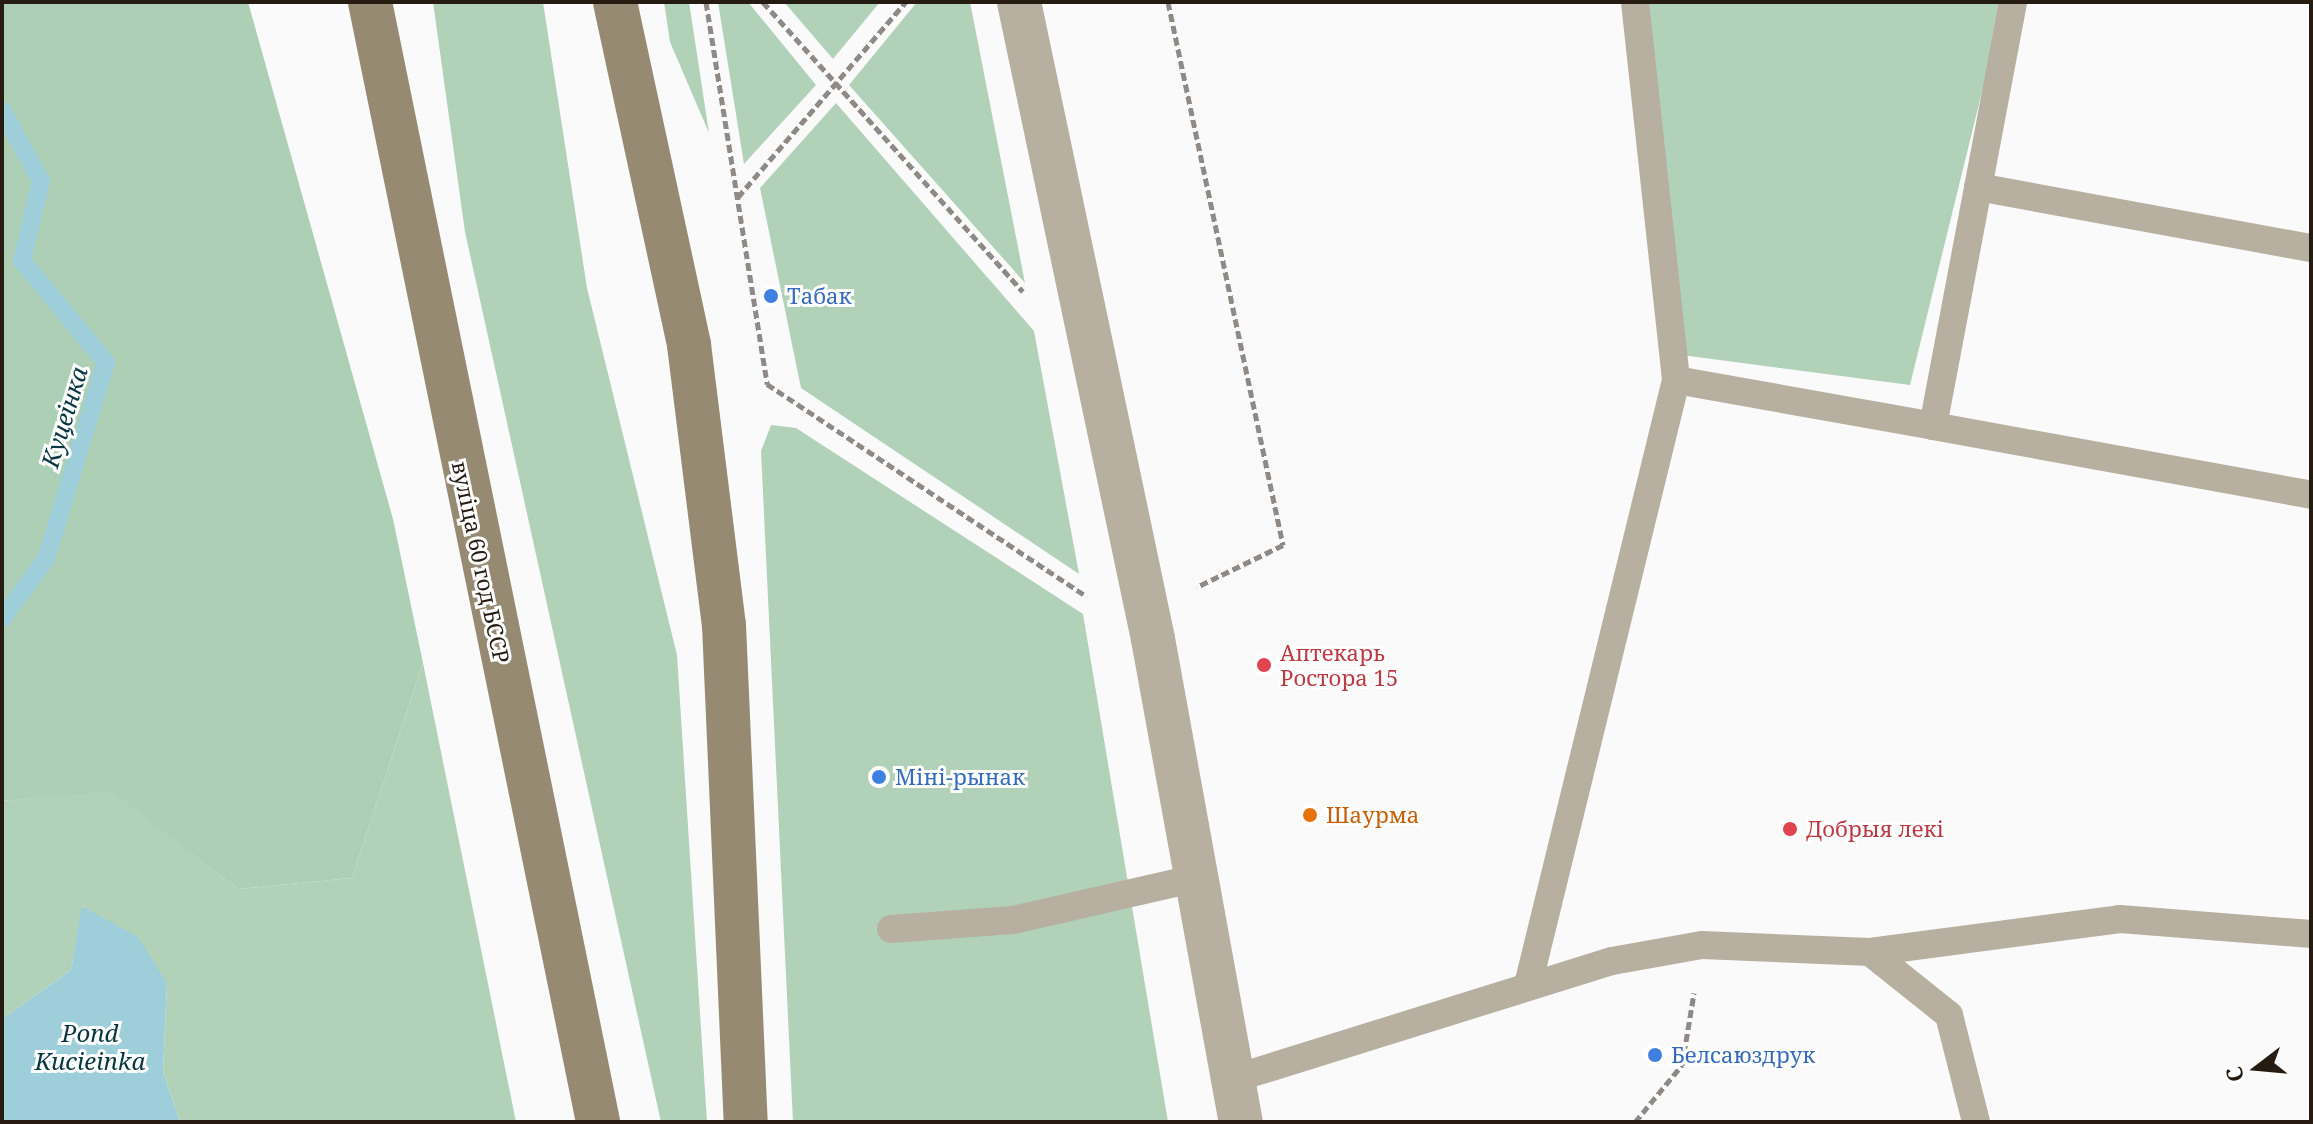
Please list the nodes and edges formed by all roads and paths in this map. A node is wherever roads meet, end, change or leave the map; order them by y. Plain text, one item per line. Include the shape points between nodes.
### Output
1 (370, 2) edge
2 (615, 2) edge
3 (706, 2) edge
4 (763, 2) edge
5 (906, 2) edge
6 (1019, 2) edge
7 (1168, 2) edge
8 (1635, 2) edge
9 (2013, 2) edge
10 (835, 83) junction
11 (1978, 187) junction
12 (737, 197) junction
13 (2311, 248) edge
14 (1027, 296) dead end
15 (1676, 380) junction
16 (1933, 426) junction
17 (2311, 495) edge
18 (1083, 581) dead end
19 (1189, 591) dead end
20 (1196, 878) junction
21 (891, 929) dead end
22 (2311, 934) edge
23 (1702, 945) junction
24 (1870, 952) junction
25 (1528, 985) junction
26 (1233, 1079) junction
27 (598, 1122) edge
28 (746, 1122) edge
29 (1241, 1122) edge
30 (1635, 1122) edge
31 (1976, 1122) edge

1 - 27 main road, вуліца 60 год БССР
2 - 28 main road via 689,345 722,610
3 - 12 path
4 - 10 path
5 - 10 path
6 - 20 street via 1153,639
7 - 19 path via 1283,545
8 - 15 lane
9 - 11 lane
10 - 12 path
10 - 14 path
11 - 13 lane
11 - 16 lane
12 - 18 path via 767,384 1085,596
15 - 16 lane
15 - 25 lane
16 - 17 lane
20 - 21 lane via 1013,920
20 - 26 street
22 - 24 lane via 2120,919
23 - 24 lane
23 - 25 lane via 1612,961
23 - 30 path via 1682,1065
24 - 31 lane via 1949,1015
25 - 26 lane
26 - 29 street

